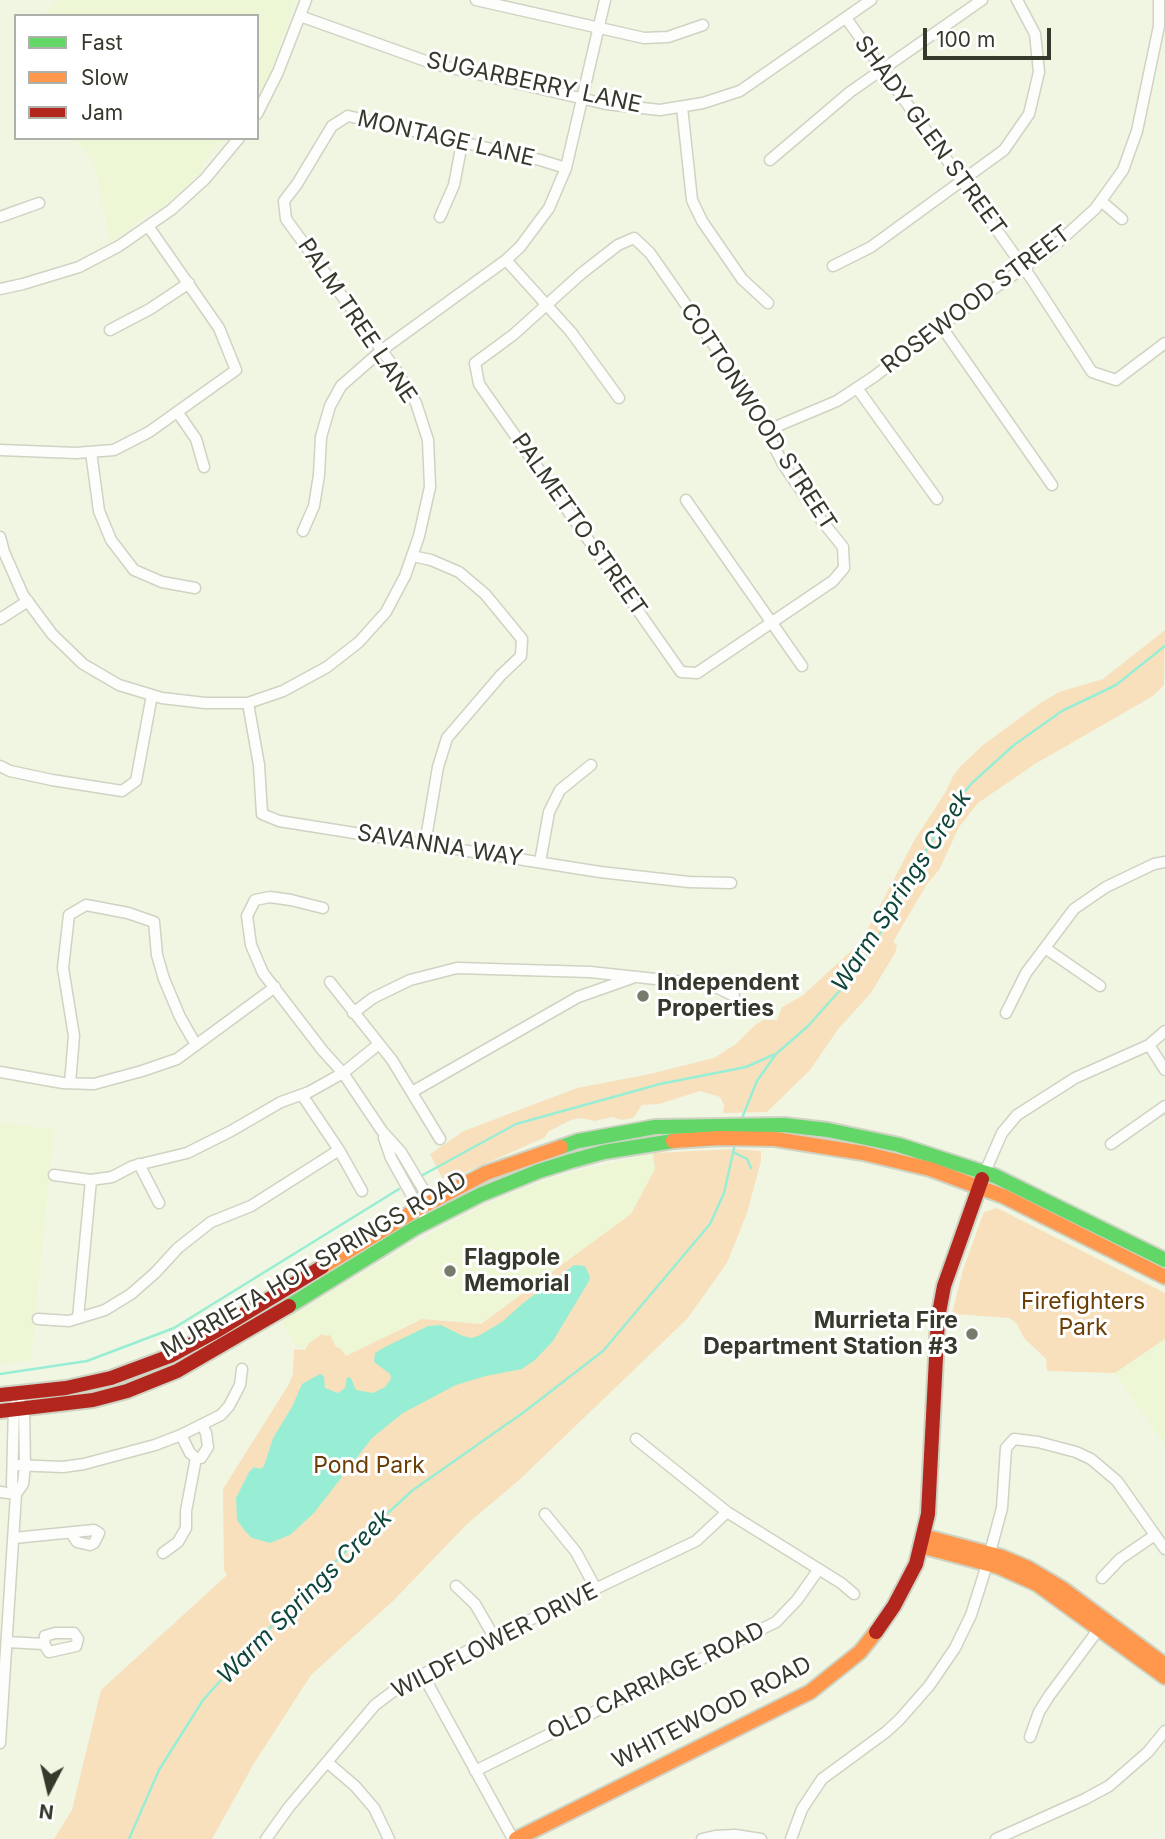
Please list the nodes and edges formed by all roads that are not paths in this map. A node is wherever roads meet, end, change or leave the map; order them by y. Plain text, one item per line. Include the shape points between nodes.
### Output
1 (306, 0) edge
2 (476, 0) edge
3 (605, 0) edge
4 (871, 0) edge
5 (982, 0) edge
6 (1017, 0) edge
7 (1159, 0) edge
8 (300, 16) junction
9 (846, 18) junction
10 (703, 25) dead end
11 (599, 29) junction
12 (883, 70) junction
13 (583, 97) junction
14 (682, 107) junction
15 (259, 110) edge
16 (237, 140) edge
17 (463, 143) junction
18 (769, 160) dead end
19 (566, 169) junction
20 (962, 180) junction
21 (284, 201) joint
22 (1101, 201) junction
23 (39, 203) dead end
24 (0, 217) edge
25 (440, 217) dead end
26 (1122, 219) dead end
27 (148, 226) junction
28 (506, 260) junction
29 (833, 266) dead end
30 (1024, 268) junction
31 (189, 284) junction
32 (0, 289) edge
33 (768, 303) dead end
34 (545, 304) junction
35 (941, 326) junction
36 (110, 330) dead end
37 (1165, 343) edge
38 (382, 350) junction
39 (857, 388) junction
40 (619, 398) dead end
41 (178, 412) junction
42 (768, 429) junction
43 (0, 450) edge
44 (91, 452) junction
45 (204, 467) dead end
46 (1052, 485) dead end
47 (937, 499) dead end
48 (686, 500) dead end
49 (303, 531) dead end
50 (0, 537) edge
51 (412, 555) junction
52 (195, 589) dead end
53 (28, 601) junction
54 (0, 619) edge
55 (771, 622) junction
56 (802, 666) dead end
57 (152, 695) junction
58 (248, 703) junction
59 (591, 765) dead end
60 (0, 766) edge
61 (425, 844) junction
62 (540, 862) junction
63 (1165, 862) edge
64 (731, 883) dead end
65 (323, 908) dead end
66 (1045, 948) junction
67 (635, 977) junction
68 (330, 982) dead end
69 (1100, 986) dead end
70 (275, 987) junction
71 (734, 996) dead end
72 (353, 1013) junction
73 (1006, 1013) dead end
74 (1165, 1031) edge
75 (379, 1044) junction
76 (196, 1045) junction
77 (1149, 1045) junction
78 (1165, 1070) edge
79 (0, 1072) edge
80 (343, 1073) junction
81 (70, 1083) junction
82 (412, 1092) junction
83 (302, 1095) junction
84 (1165, 1106) edge
85 (722, 1131) junction
86 (440, 1139) dead end
87 (1111, 1144) dead end
88 (339, 1150) junction
89 (139, 1164) junction
90 (54, 1175) dead end
91 (982, 1179) junction
92 (91, 1180) junction
93 (362, 1191) dead end
94 (159, 1203) dead end
95 (425, 1205) junction
96 (433, 1218) junction
97 (1165, 1260) edge
98 (1165, 1277) edge
99 (78, 1318) junction
100 (38, 1319) dead end
101 (242, 1370) dead end
102 (0, 1395) edge
103 (16, 1395) junction
104 (13, 1410) edge
105 (202, 1425) junction
106 (181, 1435) junction
107 (636, 1439) dead end
108 (196, 1458) junction
109 (13, 1465) junction
110 (25, 1466) junction
111 (0, 1492) edge
112 (16, 1494) junction
113 (727, 1512) junction
114 (545, 1514) dead end
115 (71, 1533) dead end
116 (1154, 1535) junction
117 (14, 1538) junction
118 (922, 1541) junction
119 (1165, 1549) edge
120 (163, 1553) dead end
121 (989, 1559) junction
122 (819, 1569) junction
123 (1102, 1578) dead end
124 (456, 1586) dead end
125 (596, 1590) junction
126 (855, 1594) dead end
127 (1102, 1624) junction
128 (494, 1637) junction
129 (7, 1642) junction
130 (44, 1644) dead end
131 (1165, 1665) edge
132 (423, 1675) junction
133 (1165, 1677) edge
134 (1165, 1731) edge
135 (1030, 1737) dead end
136 (0, 1743) edge
137 (327, 1762) junction
138 (475, 1771) junction
139 (266, 1839) edge
140 (389, 1839) edge
141 (515, 1839) edge
142 (702, 1839) edge
143 (761, 1839) edge
144 (791, 1839) edge
145 (996, 1839) edge

1 - 8 street
2 - 11 street
3 - 11 street
4 - 9 street, SUGARBERRY LANE
5 - 12 street
6 - 20 street via 1035,34 1039,72 1028,114 1004,150
7 - 22 street, ROSEWOOD STREET via 1159,26 1137,131 1123,170
8 - 13 street, SUGARBERRY LANE via 434,64
8 - 15 street
9 - 12 street, SHADY GLEN STREET
9 - 14 street, SUGARBERRY LANE via 740,91
10 - 11 street via 668,37 644,38
11 - 13 street
12 - 18 street
12 - 20 street, SHADY GLEN STREET
13 - 14 street, SUGARBERRY LANE via 660,110
13 - 19 street
14 - 33 street via 692,200 742,279
16 - 27 street via 205,179
17 - 19 street, MONTAGE LANE
17 - 21 street, MONTAGE LANE via 348,116 332,126
17 - 25 street via 454,185
19 - 28 street via 549,208
20 - 29 street via 871,247
20 - 30 street, SHADY GLEN STREET
21 - 38 street, PALM TREE LANE via 286,219
22 - 26 street
22 - 30 street, ROSEWOOD STREET
23 - 24 street
27 - 31 street
27 - 32 street via 79,267
28 - 34 street
28 - 38 street
30 - 35 street, ROSEWOOD STREET
30 - 37 street, SHADY GLEN STREET via 1092,372 1116,380
31 - 36 street
31 - 41 street via 219,328 236,370
34 - 40 street
34 - 42 street, COTTONWOOD STREET via 618,245 634,238 650,253
34 - 55 street, PALMETTO STREET via 475,363 479,384 681,672 697,673
35 - 39 street, ROSEWOOD STREET
35 - 46 street
38 - 49 street via 341,386 330,406 321,437 314,506
38 - 51 street, PALM TREE LANE via 416,403 428,440 429,487
39 - 42 street, ROSEWOOD STREET
39 - 47 street
41 - 44 street via 114,450
41 - 45 street via 195,439
42 - 55 street, COTTONWOOD STREET via 783,464 843,547 844,568 833,581
43 - 44 street
44 - 52 street via 99,511 111,540 134,569 162,582
48 - 55 street
50 - 53 street, PALM TREE LANE
51 - 58 street, PALM TREE LANE via 386,612 359,642 327,667 283,691
51 - 61 street via 459,572 485,594 522,639 521,656 447,737
53 - 54 street
53 - 57 street, PALM TREE LANE via 52,634 83,664 120,685
55 - 56 street
57 - 58 street, PALM TREE LANE via 205,703
57 - 60 street via 136,781 122,791
58 - 61 street, SAVANNA WAY via 262,814 279,821
59 - 62 street via 559,790 549,812
61 - 62 street, SAVANNA WAY
62 - 64 street, SAVANNA WAY via 689,882
63 - 66 street via 1107,887 1074,909
65 - 70 street via 270,897 255,900 247,916 251,945
66 - 69 street
66 - 73 street
67 - 71 street via 712,985
67 - 72 street via 457,968 410,980
67 - 82 street via 578,997
68 - 72 street
70 - 76 street
70 - 80 street
72 - 75 street
74 - 77 street, WHITEWOOD ROAD
75 - 80 street
75 - 82 street
76 - 81 street via 177,1059 142,1071 94,1084
76 - 81 street via 164,979 154,922 86,905 69,915 63,968 74,1036
77 - 78 street
77 - 91 street, WHITEWOOD ROAD via 1075,1078 1023,1110 1002,1133
79 - 81 street
80 - 83 street
80 - 95 street via 382,1131 391,1158
82 - 86 street
83 - 88 street
83 - 89 street via 187,1153
84 - 87 street
85 - 91 main road, MURRIETA HOT SPRINGS ROAD via 759,1131
85 - 95 main road, MURRIETA HOT SPRINGS ROAD via 655,1127 578,1141 486,1174
85 - 96 main road, MURRIETA HOT SPRINGS ROAD via 571,1161
88 - 93 street
88 - 99 street via 251,1206 211,1222 131,1294
89 - 92 street via 112,1177
89 - 94 street
90 - 92 street
91 - 97 main road, MURRIETA HOT SPRINGS ROAD
91 - 98 main road, MURRIETA HOT SPRINGS ROAD via 1032,1210
91 - 118 main road, WHITEWOOD ROAD via 944,1286 938,1318 931,1478
92 - 99 street
95 - 96 street
95 - 103 main road, MURRIETA HOT SPRINGS ROAD via 170,1356 111,1378
96 - 104 main road, MURRIETA HOT SPRINGS ROAD via 177,1371 93,1400
99 - 100 street
101 - 105 street via 229,1406
102 - 103 main road, MURRIETA HOT SPRINGS ROAD
103 - 104 street
104 - 109 street
104 - 110 street
105 - 106 street
105 - 108 street via 208,1447
106 - 108 street
106 - 110 street via 84,1464
107 - 113 street
108 - 120 street via 186,1528 178,1542
109 - 110 street
109 - 112 street
110 - 112 street via 23,1484
111 - 112 street
112 - 117 street
113 - 122 street
113 - 125 street, WILDFLOWER DRIVE via 696,1541
114 - 125 street via 576,1552
115 - 117 street
116 - 119 street
116 - 121 street via 1116,1481 1091,1459 1014,1439 1006,1448 1003,1500
116 - 123 street via 1119,1559
117 - 129 street
118 - 121 main road
118 - 141 main road, WHITEWOOD ROAD via 908,1581 878,1630 828,1679 791,1703
121 - 127 main road
121 - 144 street via 971,1615 944,1665 900,1719 822,1779 802,1809
122 - 126 street
122 - 138 street, OLD CARRIAGE ROAD via 776,1622
124 - 128 street via 475,1604
125 - 128 street, WILDFLOWER DRIVE
127 - 131 main road
127 - 133 main road
127 - 135 street via 1049,1696
128 - 132 street, WILDFLOWER DRIVE
129 - 130 street
129 - 136 street
132 - 137 street, WILDFLOWER DRIVE via 375,1705
132 - 138 street
134 - 145 street via 1109,1786
137 - 139 street, WILDFLOWER DRIVE
137 - 140 street via 374,1808
138 - 141 street
142 - 143 street via 735,1835

